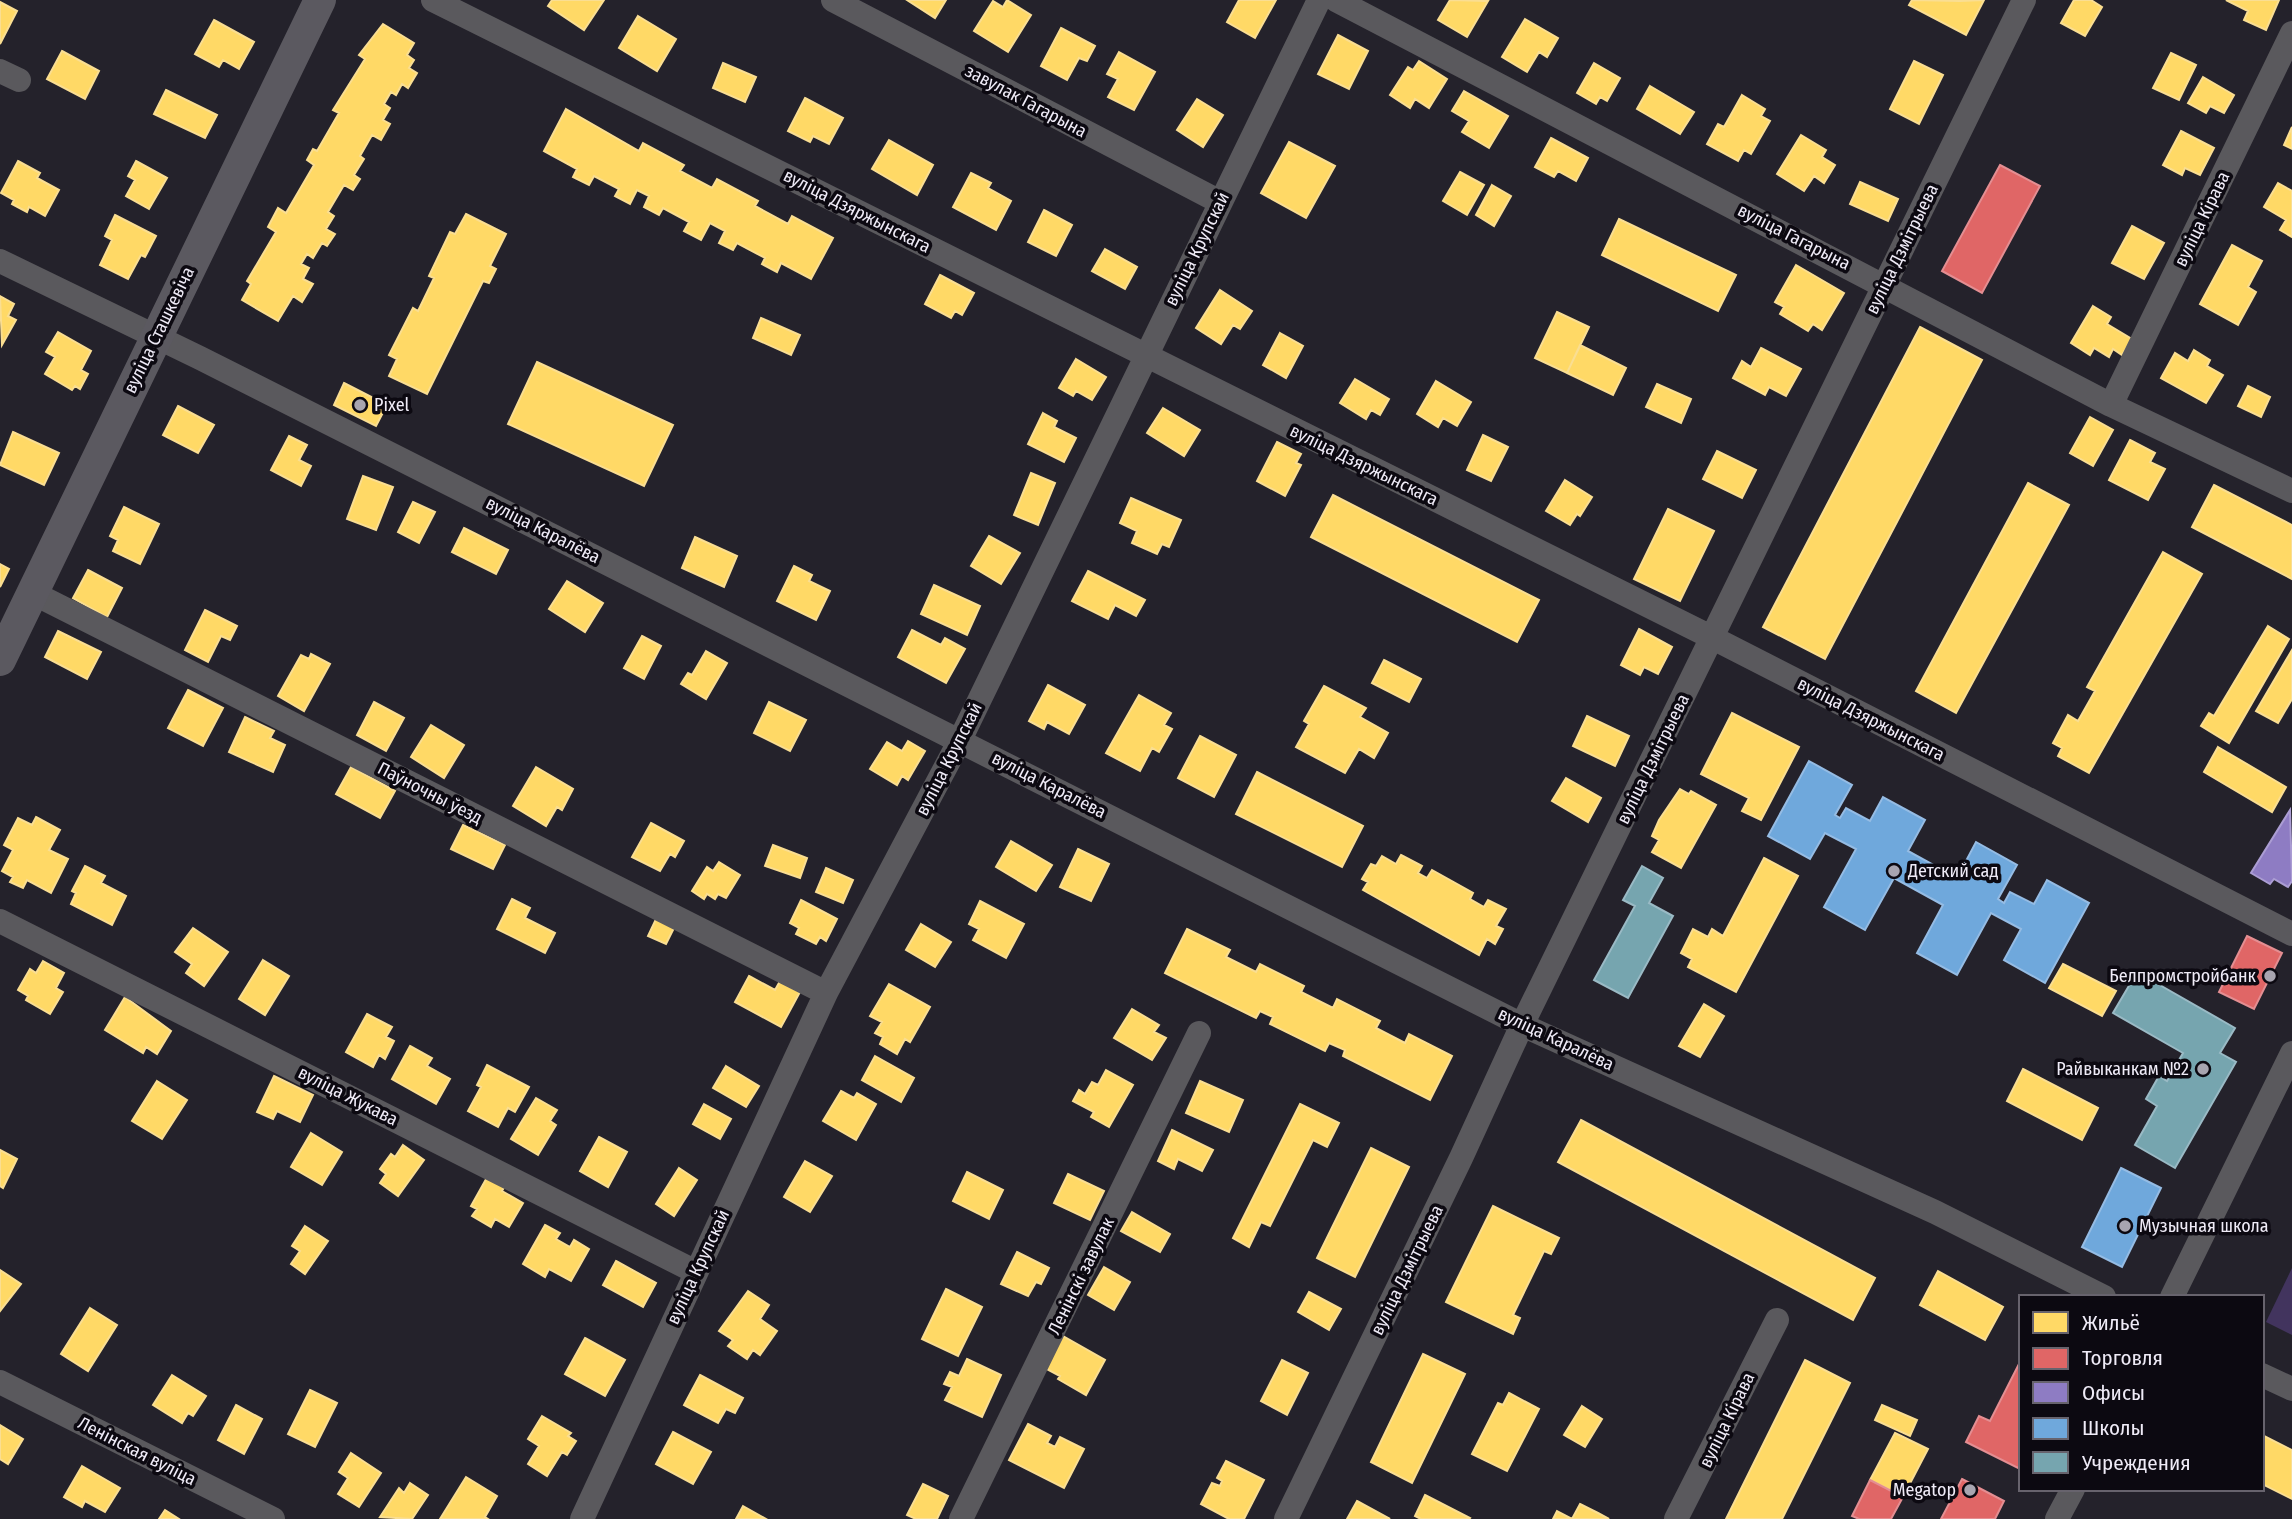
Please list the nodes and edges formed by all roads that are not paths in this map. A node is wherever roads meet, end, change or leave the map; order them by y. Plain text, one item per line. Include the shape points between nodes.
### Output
1 (320, 0) edge
2 (433, 0) edge
3 (833, 0) edge
4 (1319, 0) edge
5 (1336, 0) edge
6 (2024, 0) edge
7 (2292, 33) edge
8 (1220, 202) junction
9 (0, 261) edge
10 (1885, 284) junction
11 (156, 336) junction
12 (1146, 356) junction
13 (2111, 405) junction
14 (2292, 491) edge
15 (33, 593) junction
16 (1711, 637) junction
17 (0, 660) edge
18 (960, 740) junction
19 (0, 921) edge
20 (2292, 934) edge
21 (826, 993) junction
22 (1522, 1025) junction
23 (1199, 1033) dead end
24 (2292, 1053) edge
25 (696, 1272) junction
26 (2100, 1295) edge
27 (2173, 1295) edge
28 (1777, 1320) dead end
29 (2264, 1376) edge
30 (0, 1382) edge
31 (2292, 1390) edge
32 (2072, 1491) edge
33 (273, 1519) edge
34 (582, 1519) edge
35 (961, 1519) edge
36 (1286, 1519) edge
37 (1676, 1519) edge
38 (2057, 1519) edge

1 - 11 main road, вуліца Сташкевіча
2 - 12 street, вуліца Дзяржынскага
3 - 8 street, завулак Гагарына
4 - 8 street, вуліца Крупскай
5 - 10 street, вуліца Гагарына
6 - 10 street, вуліца Дзмітрыева
7 - 13 street, вуліца Кірава
8 - 12 street, вуліца Крупскай
9 - 11 street, вуліца Каралёва
10 - 13 street, вуліца Гагарына
10 - 16 street, вуліца Дзмітрыева
11 - 15 main road, вуліца Сташкевіча
11 - 18 street, вуліца Каралёва
12 - 16 street, вуліца Дзяржынскага
12 - 18 street, вуліца Крупскай
13 - 14 street, вуліца Гагарына
15 - 17 main road, вуліца Сташкевіча
15 - 21 street, Паўночны ўезд
16 - 20 street, вуліца Дзяржынскага
16 - 22 street, вуліца Дзмітрыева
18 - 21 street, вуліца Крупскай
18 - 22 street, вуліца Каралёва
19 - 25 street, вуліца Жукава
21 - 25 street, вуліца Крупскай
22 - 26 street, вуліца Каралёва via 1935,1212
22 - 36 street, вуліца Дзмітрыева
23 - 35 street, Ленінскі завулак
24 - 27 street
25 - 34 street, вуліца Крупскай
28 - 37 street, вуліца Кірава
29 - 31 street
30 - 33 street, Ленінская вуліца
32 - 38 street

